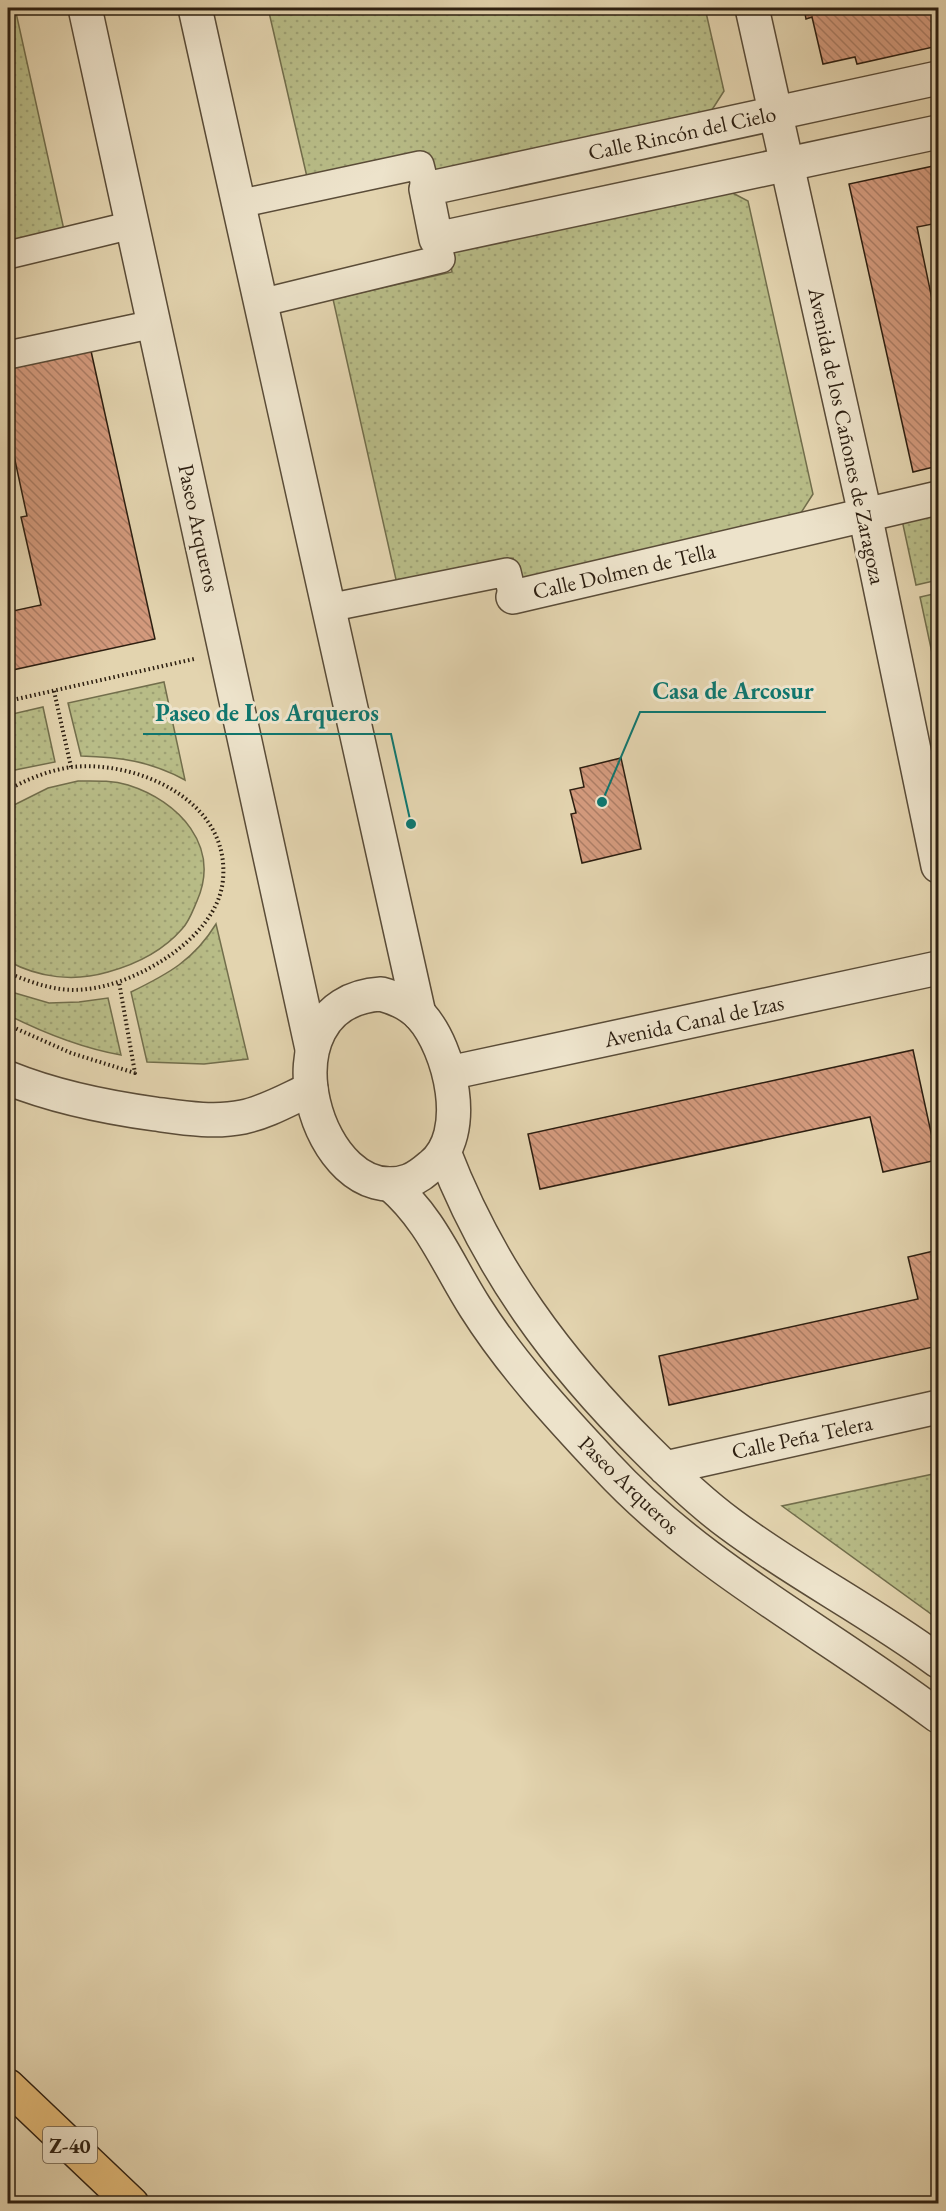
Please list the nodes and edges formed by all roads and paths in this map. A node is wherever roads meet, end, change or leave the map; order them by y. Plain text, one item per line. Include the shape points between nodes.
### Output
1 (84, 8) edge
2 (195, 8) edge
3 (752, 8) edge
4 (939, 78) edge
5 (776, 113) junction
6 (939, 132) edge
7 (788, 165) junction
8 (426, 189) junction
9 (238, 204) junction
10 (132, 225) junction
11 (436, 239) junction
12 (8, 255) edge
13 (260, 303) junction
14 (154, 324) junction
15 (8, 356) edge
16 (939, 498) edge
17 (866, 514) junction
18 (513, 597) joint
19 (328, 608) junction
20 (226, 651) junction
21 (54, 691) junction
22 (8, 701) edge
23 (71, 767) junction
24 (8, 790) edge
25 (939, 866) edge
26 (939, 968) edge
27 (8, 973) edge
28 (119, 982) junction
29 (419, 1014) junction
30 (8, 1025) edge
31 (312, 1049) junction
32 (449, 1073) junction
33 (8, 1078) edge
34 (311, 1089) junction
35 (444, 1152) junction
36 (390, 1184) junction
37 (939, 1407) edge
38 (665, 1468) junction
39 (939, 1661) edge
40 (939, 1716) edge
41 (8, 2086) edge
42 (132, 2204) edge

1 - 10 street, Paseo Arqueros
2 - 9 street
3 - 5 street, Avenida de los Cañones de Zaragoza
4 - 5 street, Calle Rincón del Cielo
5 - 7 street, Avenida de los Cañones de Zaragoza
5 - 8 street, Calle Rincón del Cielo
6 - 7 street
7 - 11 street
7 - 17 street, Avenida de los Cañones de Zaragoza
8 - 9 street via 420,165
8 - 11 street
9 - 13 street
10 - 12 street
10 - 14 street, Paseo Arqueros
11 - 13 street via 441,260
13 - 19 street
14 - 15 street
14 - 20 street, Paseo Arqueros
16 - 17 street, Calle Dolmen de Tella
17 - 18 street, Calle Dolmen de Tella
17 - 25 street, Avenida de los Cañones de Zaragoza
18 - 19 street, Calle Dolmen de Tella via 507,572
19 - 29 street
20 - 21 path
20 - 31 street, Paseo Arqueros
21 - 22 path
21 - 23 path
23 - 24 path
23 - 28 path via 105,767 142,774 171,789 195,807 213,828 221,852 221,895 193,936 175,953
26 - 32 street, Avenida Canal de Izas
27 - 28 path via 56,989 85,990
28 - 30 path via 135,1072 71,1053
29 - 31 street via 394,998 365,995 332,1013 319,1030
29 - 32 street via 437,1039
31 - 34 street
32 - 35 street via 453,1117
33 - 34 street via 42,1092 186,1119 244,1117
34 - 36 street via 325,1135 340,1158 356,1173
35 - 36 street via 419,1175
35 - 38 street, Paseo Arqueros via 471,1216 534,1322 614,1418
36 - 40 street, Paseo Arqueros via 422,1216 498,1341 578,1436 659,1518 712,1561
37 - 38 street, Calle Peña Telera
38 - 39 street, Paseo Arqueros via 728,1523
41 - 42 highway, Z-40

